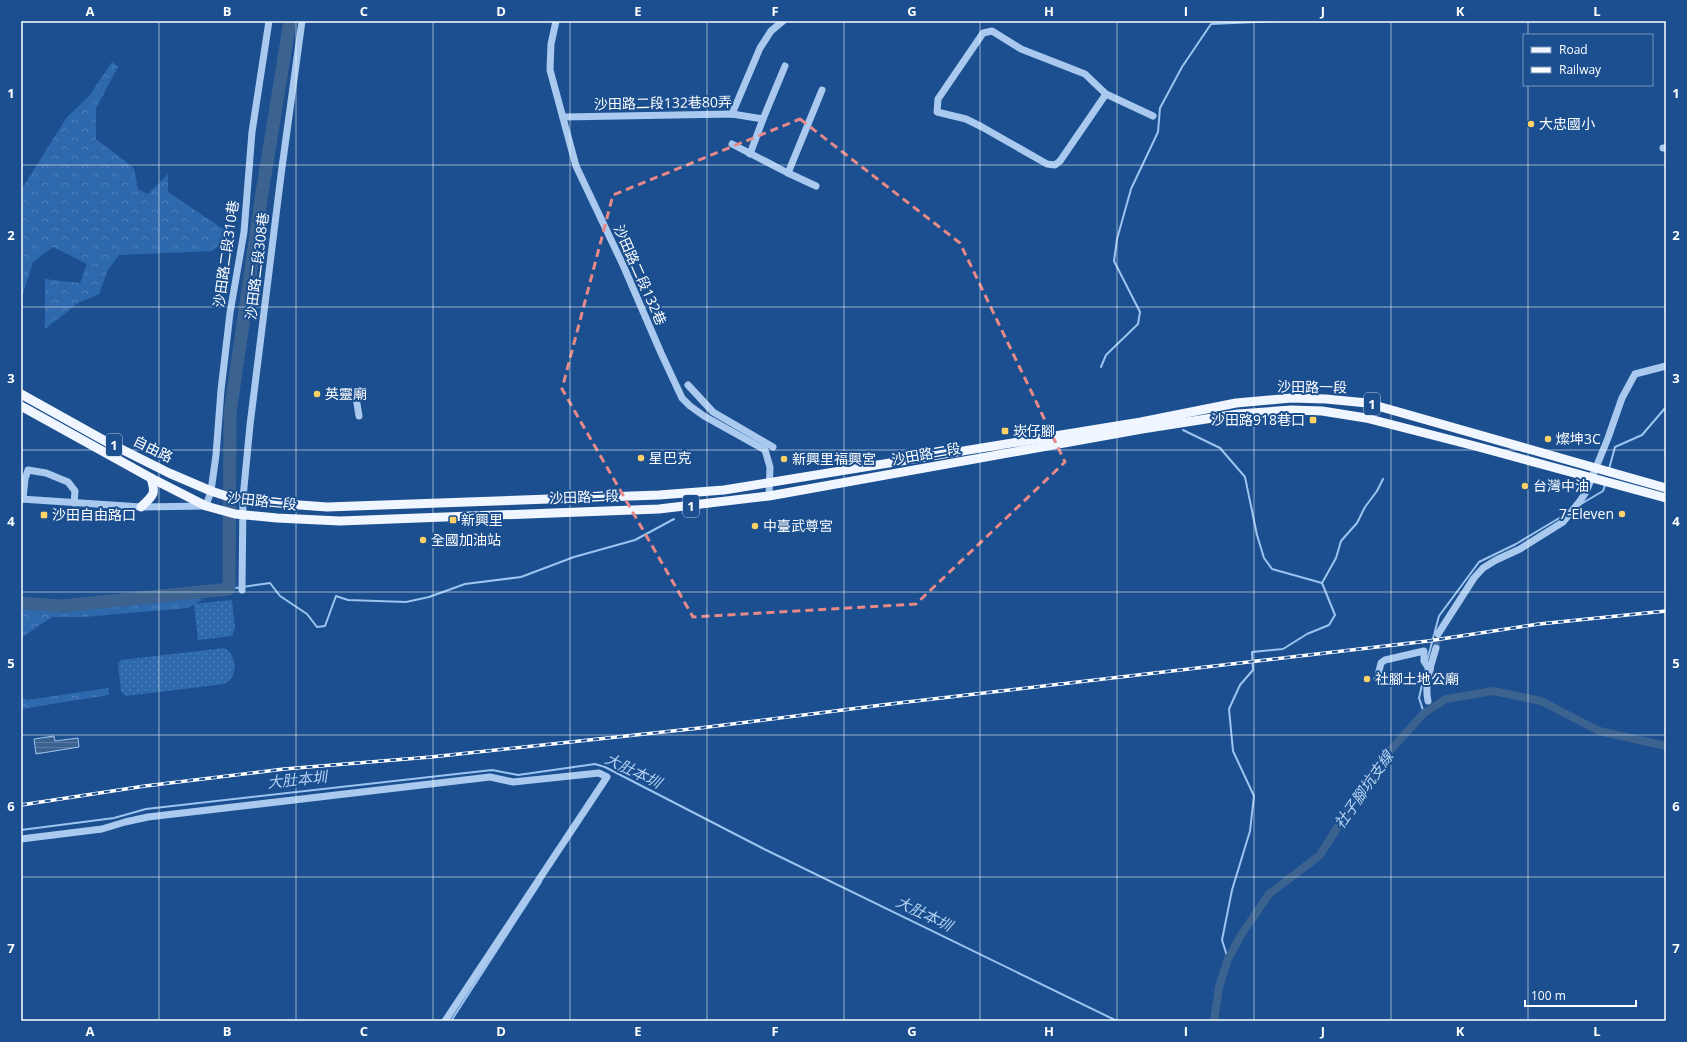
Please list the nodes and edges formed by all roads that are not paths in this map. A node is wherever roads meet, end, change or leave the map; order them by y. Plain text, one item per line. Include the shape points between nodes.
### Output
1 (268, 21) edge
2 (302, 21) edge
3 (556, 21) edge
4 (783, 21) edge
5 (785, 66) dead end
6 (822, 90) dead end
7 (1106, 94) junction
8 (732, 114) junction
9 (1153, 116) dead end
10 (563, 117) junction
11 (763, 119) junction
12 (732, 144) dead end
13 (750, 154) junction
14 (788, 173) junction
15 (816, 186) dead end
16 (1666, 366) edge
17 (688, 385) dead end
18 (355, 391) dead end
19 (21, 394) edge
20 (21, 406) edge
21 (359, 416) dead end
22 (1142, 426) junction
23 (773, 447) dead end
24 (1596, 468) junction
25 (1592, 477) junction
26 (151, 478) junction
27 (770, 483) junction
28 (1666, 488) edge
29 (211, 490) junction
30 (769, 496) junction
31 (234, 497) junction
32 (1666, 498) edge
33 (22, 499) edge
34 (74, 503) junction
35 (206, 506) junction
36 (142, 507) junction
37 (239, 514) junction
38 (242, 590) dead end
39 (1438, 634) tunnel mouth
40 (1436, 648) tunnel mouth
41 (1430, 670) junction
42 (1377, 679) dead end
43 (1428, 701) dead end
44 (21, 839) edge
45 (445, 1021) edge

1 - 29 street, 沙田路二段310巷 via 252,132 244,232 230,313
2 - 31 street, 沙田路二段308巷 via 250,425
3 - 10 street, 沙田路二段132巷 via 551,44 550,70
4 - 8 street via 771,31 760,48
5 - 11 street
6 - 14 street
7 - 7 street via 1085,74 1021,49 992,31 983,33 938,99 937,112 966,119 1047,164 1055,165
7 - 9 street
8 - 10 street, 沙田路二段132巷80弄
8 - 11 street, 沙田路二段132巷80弄
10 - 27 street, 沙田路二段132巷 via 576,166 682,398 704,416 765,450 770,467
11 - 13 street
12 - 13 street
13 - 14 street
14 - 15 street
16 - 24 street via 1635,374 1622,398
17 - 23 street via 713,412
18 - 21 street
19 - 29 main road, 自由路 / 1 via 107,442
20 - 26 main road, 自由路 / 1
22 - 24 main road, 沙田路一段 / 1 via 1236,403 1291,398 1326,399 1367,403
22 - 25 main road, 沙田路一段 / 1 via 1238,414 1291,410 1322,411 1398,425
22 - 27 main road, 沙田路二段 / 1
22 - 30 main road, 沙田路二段 / 1
24 - 25 street
24 - 28 main road, 1
25 - 32 main road, 1
25 - 39 street via 1586,492 1563,522 1483,568
26 - 35 main road, 自由路 / 1
26 - 36 main road via 155,490
27 - 30 street, 沙田路二段132巷
27 - 31 main road, 沙田路二段 / 1 via 724,490 659,495 338,507
29 - 31 main road, 沙田路二段 / 1
29 - 35 street, 沙田路二段310巷
30 - 37 main road, 沙田路二段 / 1 via 659,509 340,521
31 - 37 street, 沙田路二段308巷
33 - 34 street, 沙田路二段
33 - 34 street via 28,470 68,482 75,491
34 - 36 street, 沙田路二段
35 - 36 street, 沙田路二段
35 - 37 main road, 沙田路二段 / 1
37 - 38 street, 沙田路二段308巷
40 - 41 street
41 - 42 street via 1424,661 1424,651 1385,660 1381,663
41 - 43 street via 1426,690
44 - 45 street via 102,829 148,817 490,777 513,782 599,773 607,777

